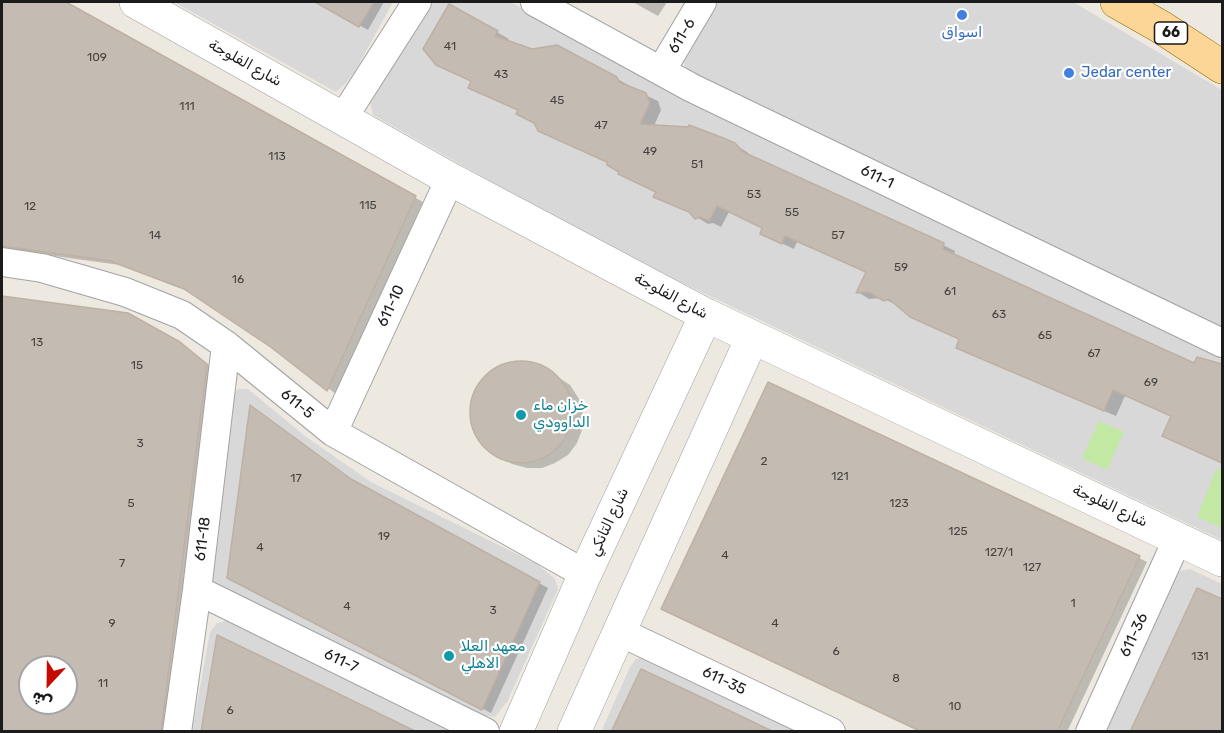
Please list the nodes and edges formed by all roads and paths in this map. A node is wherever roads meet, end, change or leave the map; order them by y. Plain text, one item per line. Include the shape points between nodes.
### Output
1 (136, 2) edge
2 (417, 2) edge
3 (535, 2) edge
4 (702, 2) edge
5 (1117, 2) edge
6 (1222, 67) edge
7 (661, 71) junction
8 (343, 118) junction
9 (450, 179) junction
10 (2, 262) edge
11 (706, 315) junction
12 (752, 338) junction
13 (1222, 343) edge
14 (226, 345) junction
15 (333, 432) junction
16 (1178, 538) junction
17 (1222, 560) edge
18 (585, 574) junction
19 (197, 590) junction
20 (618, 630) junction
21 (177, 732) edge
22 (485, 732) edge
23 (516, 732) edge
24 (574, 732) edge
25 (831, 732) edge
26 (1090, 732) edge

1 - 8 street, شارع الفلوجة
2 - 8 street
3 - 7 street, 611-1
4 - 7 street, 611-6
5 - 6 main road, 66
7 - 13 street, 611-1
8 - 9 street, شارع الفلوجة
9 - 11 street, شارع الفلوجة
9 - 15 street, 611-10
10 - 14 street, 611-5 via 42,268 125,292 182,315
11 - 12 street, شارع الفلوجة
11 - 18 street, شارع التانكي
12 - 16 street, شارع الفلوجة
12 - 20 street
14 - 15 street, 611-5
14 - 19 street, 611-18
15 - 18 street, 611-5
16 - 17 street, شارع الفلوجة
16 - 26 street, 611-36
18 - 23 street, شارع التانكي
19 - 21 street, 611-18
19 - 22 street, 611-7
20 - 24 street
20 - 25 street, 611-35

